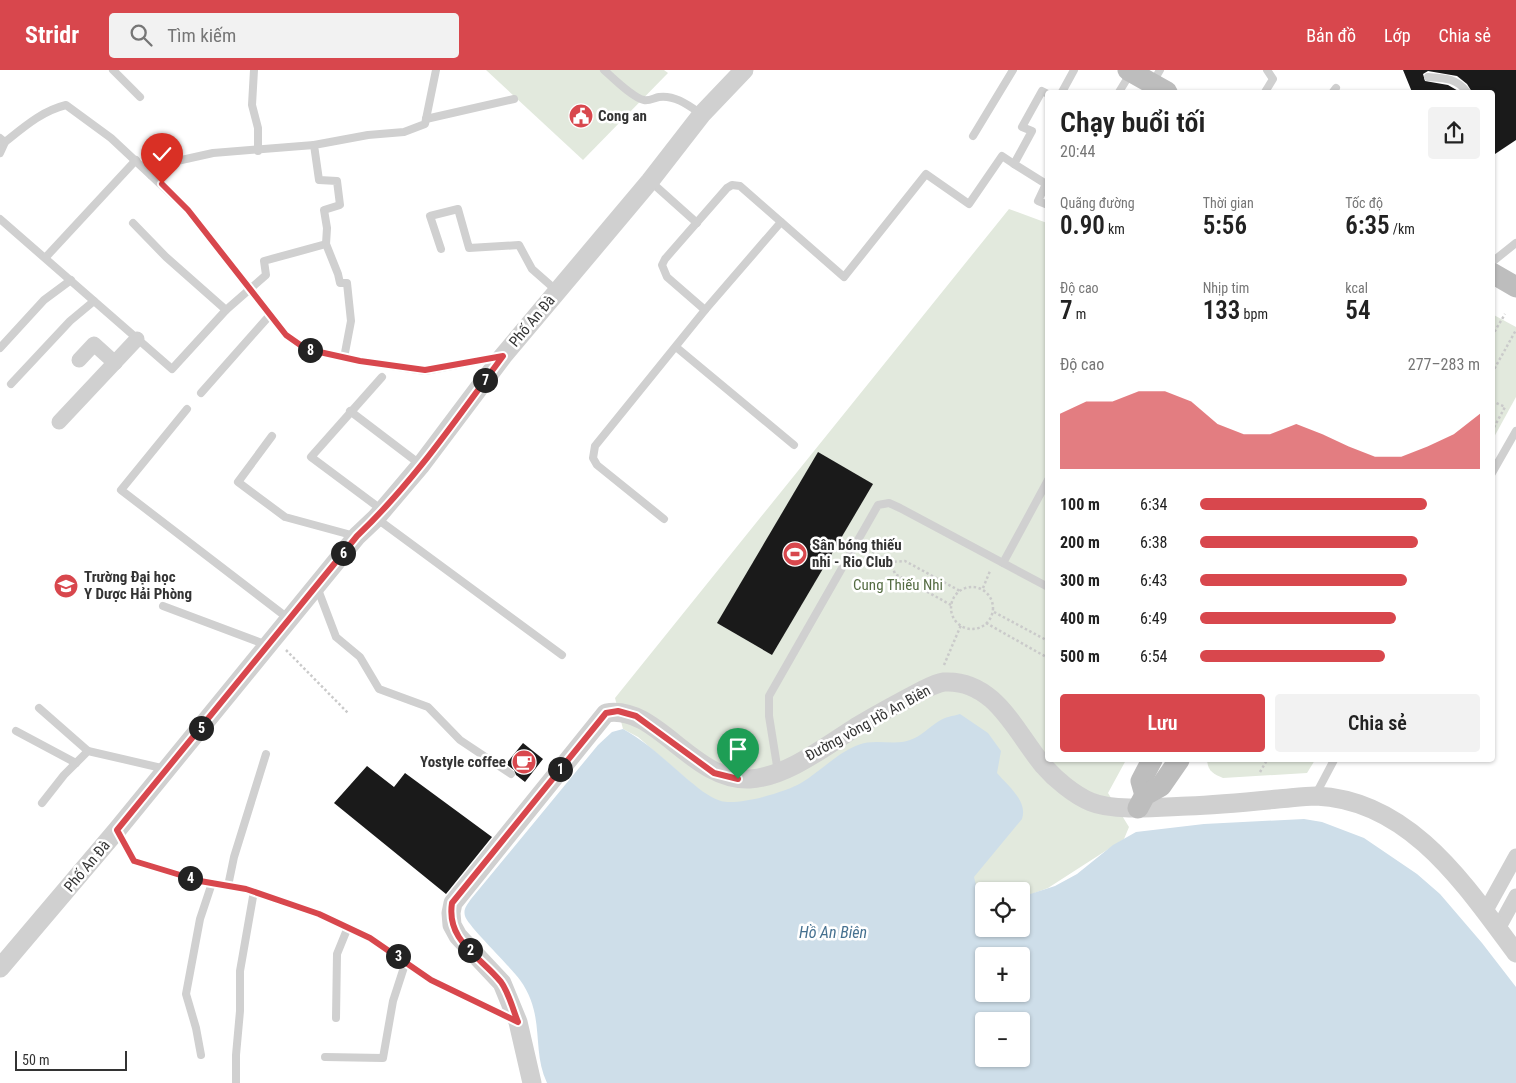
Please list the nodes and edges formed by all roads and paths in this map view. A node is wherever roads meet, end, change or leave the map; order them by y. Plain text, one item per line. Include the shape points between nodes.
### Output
1 (113, 70) edge
2 (254, 70) edge
3 (436, 70) edge
4 (604, 70) edge
5 (744, 70) edge
6 (1013, 70) edge
7 (1074, 70) edge
8 (1267, 70) edge
9 (1129, 71) edge
10 (1428, 77) dead end
11 (1160, 82) edge
12 (1063, 90) edge
13 (1120, 90) edge
14 (1266, 90) edge
15 (1465, 90) edge
16 (1045, 92) edge
17 (140, 97) dead end
18 (514, 99) dead end
19 (702, 114) junction
20 (426, 119) junction
21 (973, 136) dead end
22 (3, 140) edge
23 (314, 145) junction
24 (258, 150) junction
25 (0, 153) edge
26 (136, 160) junction
27 (1014, 164) junction
28 (151, 175) junction
29 (650, 181) junction
30 (1045, 183) edge
31 (1045, 186) edge
32 (1045, 204) edge
33 (0, 219) edge
34 (781, 222) junction
35 (133, 223) dead end
36 (697, 223) junction
37 (1516, 243) edge
38 (326, 244) junction
39 (441, 249) dead end
40 (46, 257) junction
41 (1495, 260) edge
42 (1495, 275) edge
43 (71, 280) junction
44 (1516, 287) edge
45 (249, 289) junction
46 (557, 291) junction
47 (94, 300) junction
48 (226, 310) junction
49 (705, 310) junction
50 (1504, 314) dead end
51 (270, 315) junction
52 (1495, 330) edge
53 (1516, 330) edge
54 (137, 339) junction
55 (676, 347) junction
56 (0, 348) edge
57 (503, 356) junction
58 (344, 358) junction
59 (79, 360) dead end
60 (114, 363) junction
61 (1495, 367) edge
62 (382, 377) dead end
63 (11, 384) dead end
64 (201, 393) dead end
65 (1495, 402) edge
66 (187, 409) dead end
67 (350, 411) junction
68 (59, 422) dead end
69 (1495, 425) edge
70 (1516, 431) edge
71 (272, 436) dead end
72 (794, 445) dead end
73 (421, 466) junction
74 (1495, 468) edge
75 (1045, 486) edge
76 (379, 514) junction
77 (664, 519) dead end
78 (357, 536) junction
79 (868, 549) dead end
80 (892, 562) junction
81 (1003, 563) junction
82 (990, 572) dead end
83 (1045, 585) edge
84 (317, 587) junction
85 (982, 589) junction
86 (960, 591) junction
87 (952, 605) junction
88 (163, 606) dead end
89 (993, 611) junction
90 (289, 619) junction
91 (986, 623) junction
92 (961, 626) junction
93 (1045, 639) edge
94 (271, 642) junction
95 (562, 654) dead end
96 (1045, 656) edge
97 (943, 671) dead end
98 (38, 708) dead end
99 (348, 712) dead end
100 (16, 731) dead end
101 (88, 751) junction
102 (266, 754) dead end
103 (1151, 762) edge
104 (1178, 762) edge
105 (1266, 762) edge
106 (1333, 762) edge
107 (76, 763) junction
108 (168, 769) junction
109 (778, 772) junction
110 (1260, 772) dead end
111 (511, 774) dead end
112 (1316, 796) junction
113 (1142, 802) junction
114 (42, 803) dead end
115 (117, 830) junction
116 (1516, 856) edge
117 (212, 883) junction
118 (228, 886) junction
119 (254, 891) junction
120 (1516, 896) edge
121 (1485, 912) junction
122 (348, 927) junction
123 (1498, 929) junction
124 (1516, 953) edge
125 (406, 961) junction
126 (0, 968) edge
127 (336, 1018) dead end
128 (518, 1022) junction
129 (202, 1055) dead end
130 (326, 1057) dead end
131 (529, 1082) edge
132 (236, 1083) edge

1 - 17 lane
2 - 24 lane via 252,104 258,128
3 - 20 lane
4 - 19 lane via 636,97 645,101 670,97
5 - 19 street, Phố An Đà
6 - 21 lane
7 - 12 lane
8 - 14 lane via 1273,79
9 - 11 main road
9 - 13 lane
10 - 15 lane via 1448,78 1460,83
16 - 27 lane via 1042,91 1022,126 1032,131
18 - 20 lane
19 - 29 street, Phố An Đà
20 - 23 lane via 425,124 404,132
22 - 25 lane
22 - 26 lane via 50,109 66,105
23 - 24 lane
23 - 38 lane via 319,180 337,181 340,205 324,210
24 - 28 lane via 213,153 177,161
26 - 28 lane
26 - 40 lane
27 - 30 lane
27 - 34 lane via 1002,156 969,204 926,174 844,277
28 - 45 lane via 188,210
29 - 36 lane
29 - 46 street, Phố An Đà
31 - 32 lane via 1038,201
33 - 40 lane
34 - 36 lane via 737,184 727,188
34 - 49 lane
35 - 48 lane
36 - 49 lane via 662,265 667,277
37 - 41 lane
38 - 45 lane via 264,261 266,275
38 - 58 lane via 340,283 347,283 351,321
39 - 46 lane via 430,216 458,209 469,248 519,244 532,269
40 - 43 lane
42 - 44 main road
43 - 47 lane
43 - 56 lane via 44,300
45 - 48 lane
45 - 51 lane
46 - 57 street, Phố An Đà
47 - 54 lane
47 - 63 lane
48 - 54 lane via 172,369
49 - 55 lane
50 - 52 path
51 - 58 lane via 286,335 306,349
51 - 64 lane
53 - 61 path
54 - 60 street
55 - 72 lane
55 - 77 lane via 593,452 597,465
57 - 58 lane via 425,370
57 - 73 street, Phố An Đà
59 - 60 street via 94,344
60 - 68 street
62 - 67 lane
65 - 69 path via 1505,407
66 - 90 lane via 121,490
67 - 73 lane
67 - 76 lane via 311,457
70 - 74 lane
71 - 78 lane via 238,482 284,517
73 - 76 street, Phố An Đà
75 - 81 lane
76 - 78 street, Phố An Đà
76 - 95 lane
78 - 84 street, Phố An Đà
79 - 80 path
80 - 86 path via 905,561
80 - 87 path via 895,574
81 - 83 lane
81 - 109 lane via 900,508 889,503 878,505 769,696
82 - 85 path
84 - 90 street, Phố An Đà
84 - 111 lane via 336,637 360,657 379,689 428,707 460,740
85 - 86 path via 970,586
85 - 89 path via 992,598
86 - 87 path
87 - 92 path via 954,619
88 - 94 lane
89 - 91 path
89 - 93 path
90 - 94 street, Phố An Đà
91 - 92 path via 973,629
91 - 96 path
92 - 97 path
94 - 99 path
94 - 108 street, Phố An Đà
98 - 101 lane
100 - 107 lane
101 - 107 lane
101 - 108 lane
102 - 118 lane
103 - 113 main road via 1141,781
104 - 113 main road via 1161,786
105 - 110 path
106 - 112 lane
107 - 114 lane
108 - 115 street, Phố An Đà
109 - 113 street, Đường vòng Hồ An Biên via 923,690 943,682 964,684 988,695 1043,765 1080,796 1092,803
109 - 128 street, Đường vòng Hồ An Biên via 753,779 714,773 636,716 618,711 606,713 452,903 452,925 458,936 502,983
112 - 113 street, Đường vòng Hồ An Biên via 1192,806
112 - 121 street, Đường vòng Hồ An Biên via 1348,800 1393,818 1427,843
115 - 117 lane via 134,861
115 - 126 street, Phố An Đà
116 - 121 street
117 - 118 lane
117 - 129 lane via 200,919 186,994
118 - 119 lane
119 - 122 lane
119 - 132 lane via 240,971
120 - 123 street
121 - 123 street, Đường vòng Hồ An Biên
122 - 125 lane
122 - 127 lane via 337,954
123 - 124 street, Đường vòng Hồ An Biên
125 - 128 lane via 431,980
125 - 130 lane via 393,1001 383,1058
128 - 131 street, Đường vòng Hồ An Biên

